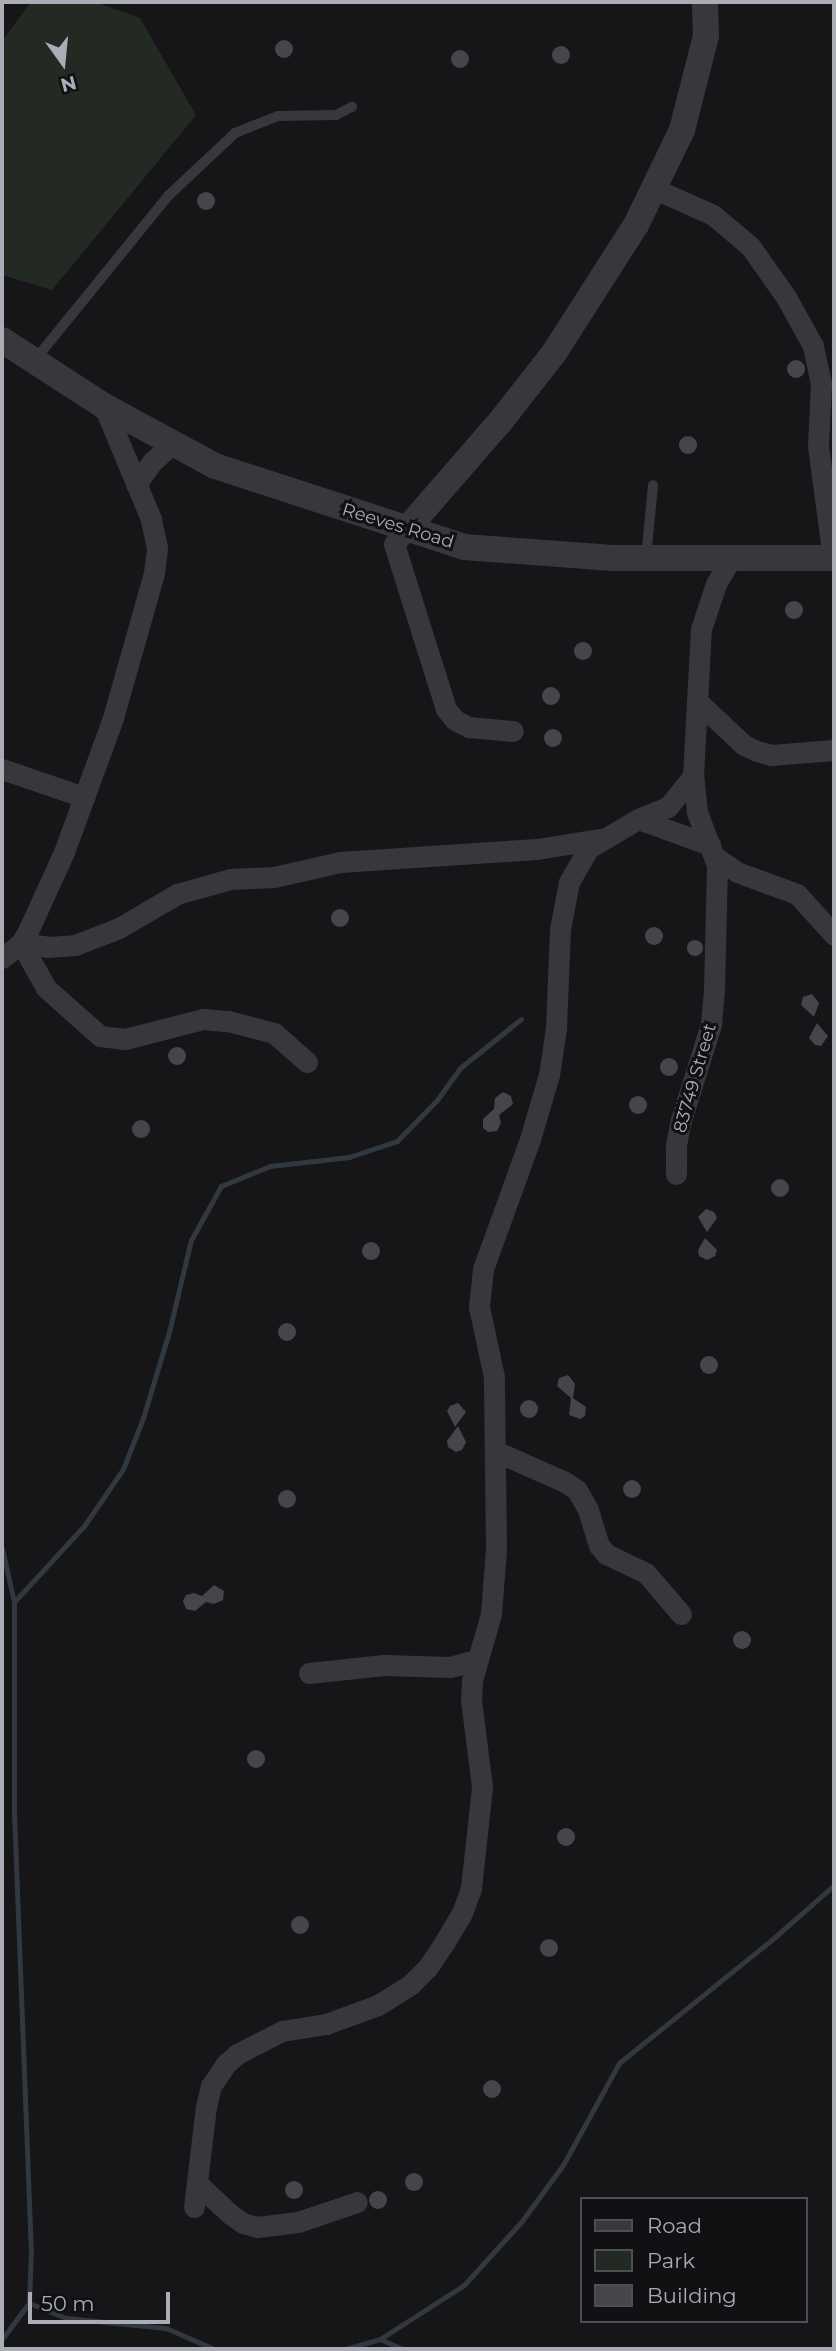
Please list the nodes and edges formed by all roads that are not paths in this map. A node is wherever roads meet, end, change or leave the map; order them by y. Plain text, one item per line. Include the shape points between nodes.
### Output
1 (705, 2) edge
2 (352, 107) dead end
3 (654, 189) junction
4 (2, 340) edge
5 (34, 361) junction
6 (104, 406) junction
7 (171, 445) junction
8 (136, 484) junction
9 (653, 485) dead end
10 (400, 537) junction
11 (646, 558) junction
12 (731, 558) junction
13 (834, 559) edge
14 (698, 702) junction
15 (513, 731) dead end
16 (834, 750) edge
17 (2, 769) edge
18 (693, 776) junction
19 (84, 797) junction
20 (638, 819) junction
21 (600, 839) junction
22 (713, 851) junction
23 (834, 935) edge
24 (21, 943) junction
25 (2, 958) edge
26 (307, 1062) dead end
27 (676, 1174) dead end
28 (495, 1451) junction
29 (681, 1614) dead end
30 (477, 1660) junction
31 (309, 1673) dead end
32 (199, 2185) junction
33 (358, 2202) dead end
34 (194, 2207) dead end

1 - 3 street via 706,36 697,78 682,130
2 - 5 lane via 336,116 278,116 235,133 169,196
3 - 10 street via 554,353
3 - 13 street via 713,215 750,246 813,346 821,383 821,477
4 - 5 street, Reeves Road
5 - 6 street, Reeves Road
6 - 7 street, Reeves Road
6 - 8 street
7 - 8 street
7 - 10 street, Reeves Road
8 - 19 street via 156,536 154,573 113,718
9 - 11 lane
10 - 11 street, Reeves Road via 522,553
10 - 15 street via 446,709 470,727
11 - 12 street, Reeves Road
12 - 13 street, Reeves Road
12 - 14 street, 83749 Street via 712,592 701,628
14 - 16 street via 744,745 757,751 771,755
14 - 18 street, 83749 Street
17 - 19 street
18 - 20 street via 668,807
18 - 22 street, 83749 Street via 697,812
19 - 24 street
20 - 21 street
20 - 22 street
21 - 24 street via 537,849 340,862 274,877 230,879 177,894 119,928 75,945
21 - 28 street via 578,863 564,901 549,1075 479,1289 494,1377
22 - 23 street via 737,872 797,894
22 - 27 street, 83749 Street via 713,1015 685,1100 676,1145
24 - 25 street
24 - 26 street via 46,988 100,1036 125,1040 202,1019 228,1021 274,1032
28 - 29 street via 577,1490 606,1555 646,1573
28 - 30 street via 494,1592
30 - 31 street via 450,1667 384,1665
30 - 32 street via 471,1700 482,1787 471,1888 462,1913 428,1967 394,1996 326,2024 282,2031 226,2064 211,2086 206,2106
32 - 33 street via 236,2218 257,2227 298,2222
32 - 34 street

